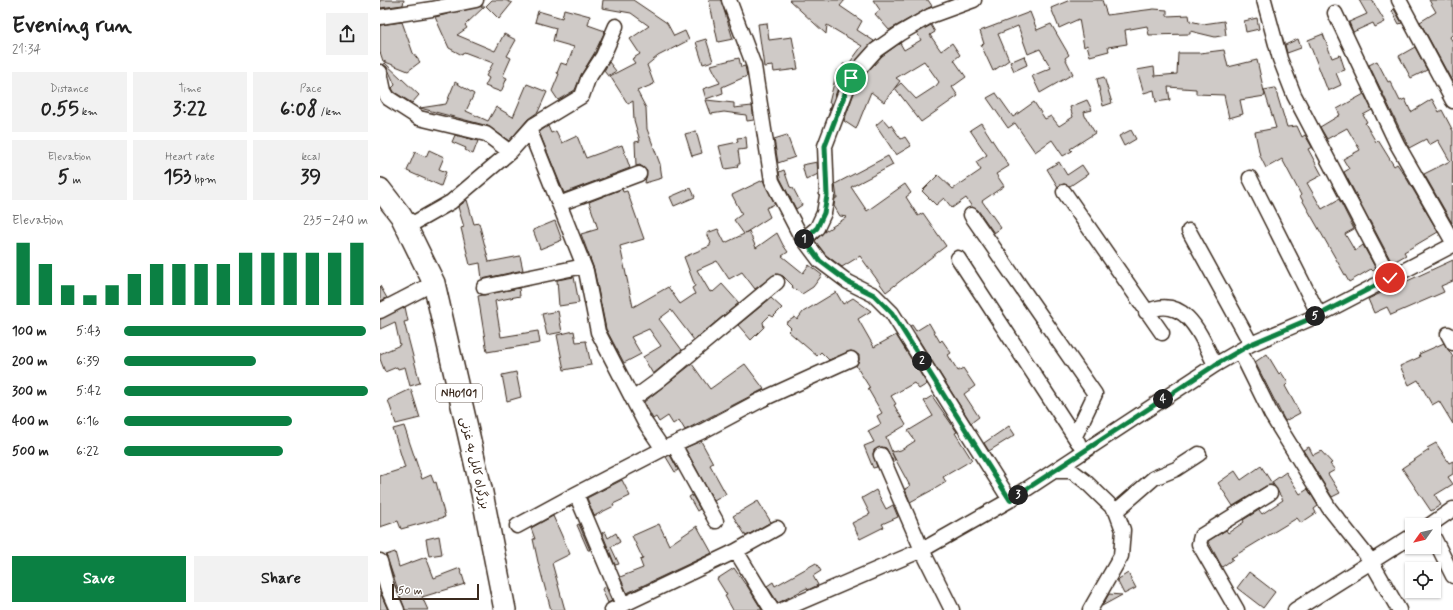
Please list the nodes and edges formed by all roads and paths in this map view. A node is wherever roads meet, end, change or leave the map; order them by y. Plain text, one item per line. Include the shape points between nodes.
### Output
1 (476, 0) edge
2 (729, 0) edge
3 (974, 0) edge
4 (1264, 0) edge
5 (1399, 0) edge
6 (433, 5) edge
7 (1334, 13) dead end
8 (380, 17) edge
9 (616, 26) dead end
10 (380, 72) edge
11 (1453, 101) edge
12 (530, 130) junction
13 (510, 152) junction
14 (639, 174) dead end
15 (1250, 178) dead end
16 (380, 189) edge
17 (1064, 192) dead end
18 (559, 204) junction
19 (971, 215) dead end
20 (401, 216) junction
21 (1189, 231) dead end
22 (804, 239) junction
23 (1453, 244) edge
24 (958, 258) dead end
25 (584, 266) junction
26 (1390, 278) junction
27 (777, 282) dead end
28 (434, 283) junction
29 (484, 287) dead end
30 (380, 311) edge
31 (1146, 312) junction
32 (1319, 315) junction
33 (1162, 333) dead end
34 (1246, 347) junction
35 (851, 359) dead end
36 (1215, 365) junction
37 (633, 399) junction
38 (1075, 436) junction
39 (669, 447) junction
40 (1084, 450) junction
41 (881, 454) dead end
42 (1199, 454) dead end
43 (1054, 471) junction
44 (1270, 493) dead end
45 (576, 494) junction
46 (1010, 500) junction
47 (1453, 509) edge
48 (1116, 511) junction
49 (1440, 518) edge
50 (716, 521) dead end
51 (517, 526) dead end
52 (777, 528) dead end
53 (1405, 540) edge
54 (922, 550) junction
55 (736, 551) junction
56 (1441, 552) edge
57 (380, 561) edge
58 (1371, 561) junction
59 (1453, 576) edge
60 (384, 588) edge
61 (618, 607) edge
62 (397, 610) edge
63 (505, 610) edge
64 (772, 610) edge
65 (782, 610) edge
66 (952, 610) edge
67 (1090, 610) edge
68 (1237, 610) edge
69 (1295, 610) edge
70 (1399, 610) edge

1 - 6 street
2 - 22 street via 754,66 772,181
3 - 22 street via 930,16 899,34 876,50 851,78 825,146 827,196 824,213 817,228
4 - 26 street via 1280,59 1294,95
5 - 11 street
6 - 8 street
7 - 23 street via 1397,144
9 - 12 street via 603,56 588,79 582,96 534,124
10 - 13 street via 388,98 418,118 486,134
12 - 13 street
12 - 18 street
13 - 20 street via 451,202 414,223
14 - 18 street
15 - 32 street
16 - 20 highway, بزرگراه کابل به غزنی / NH0101
17 - 31 street
18 - 25 street
19 - 38 street via 1095,394
20 - 28 highway, بزرگراه کابل به غزنی / NH0101
21 - 34 street
22 - 46 street via 820,261 848,282 874,295 892,313
23 - 26 street
24 - 38 street
25 - 29 street
25 - 37 street via 598,332
26 - 32 street
27 - 37 street
28 - 30 street
28 - 63 highway, بزرگراه کابل به غزنی / NH0101 via 482,493
31 - 33 street
31 - 36 street via 1154,308 1171,306 1187,316 1198,329
32 - 34 street
34 - 36 street
34 - 58 street via 1271,414 1329,508
35 - 39 street via 761,400
36 - 40 street
37 - 39 street via 644,421
38 - 40 street
39 - 45 street
39 - 50 street
40 - 43 street
41 - 54 street
42 - 48 street via 1176,469 1154,478
43 - 46 street
43 - 48 street via 1072,471
44 - 68 street via 1199,539 1199,544
45 - 51 street
45 - 61 street
46 - 54 street
47 - 49 street
48 - 67 street via 1123,530 1121,556
52 - 55 street
53 - 58 street
54 - 65 street
54 - 66 street
55 - 61 street
55 - 64 street
56 - 59 street
57 - 60 street
58 - 69 street
58 - 70 street
60 - 62 street

